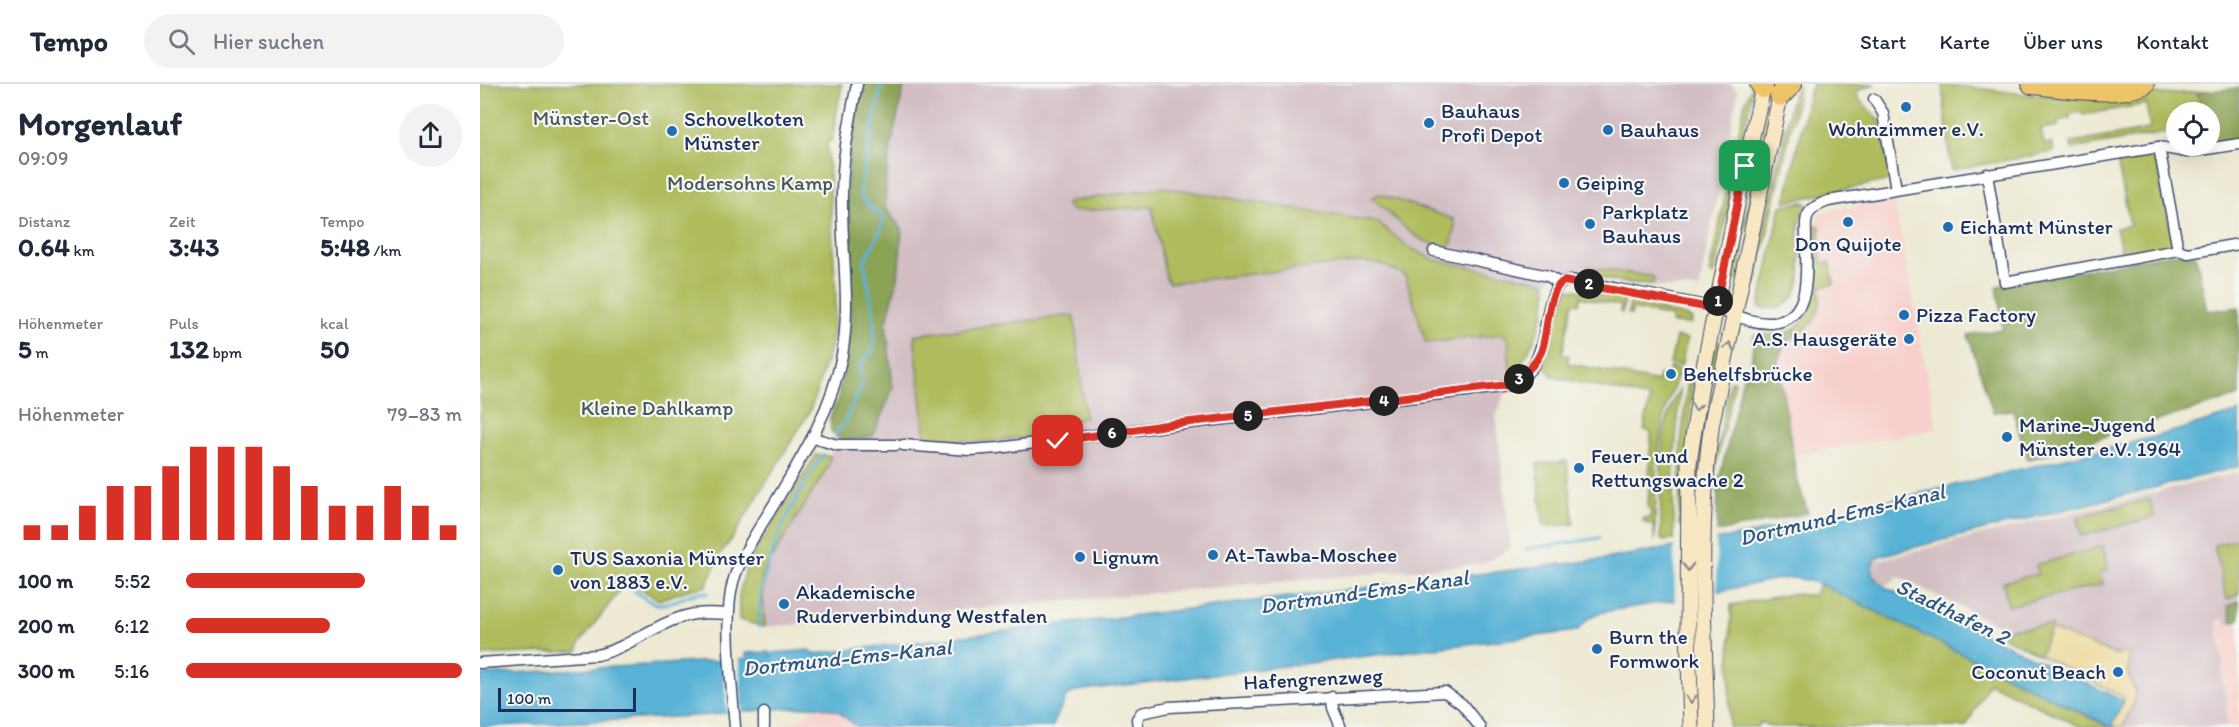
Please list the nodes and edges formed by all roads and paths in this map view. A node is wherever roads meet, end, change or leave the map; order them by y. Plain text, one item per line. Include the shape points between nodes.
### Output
1 (856, 84) edge
2 (2032, 84) edge
3 (2144, 84) edge
4 (1774, 87) edge
5 (1874, 99) dead end
6 (2239, 144) edge
7 (2159, 147) junction
8 (1987, 174) junction
9 (1896, 189) junction
10 (2239, 244) edge
11 (2178, 250) junction
12 (1434, 251) dead end
13 (1559, 283) junction
14 (1716, 309) junction
15 (1735, 316) junction
16 (814, 438) junction
17 (729, 614) junction
18 (480, 663) edge
19 (1332, 698) junction
20 (764, 713) dead end
21 (1137, 723) edge
22 (735, 726) edge
23 (764, 727) edge
24 (1341, 727) edge
25 (1480, 727) edge
26 (1691, 727) edge
27 (1707, 727) edge

1 - 16 street via 842,183 844,333 837,375
2 - 3 highway via 2099,90
4 - 14 main road via 1745,166
4 - 15 main road
5 - 9 street via 1883,113
6 - 7 street via 2187,152
7 - 8 street
7 - 11 street
8 - 9 street
8 - 11 street via 2005,282
9 - 15 street via 1817,206 1807,217 1805,289 1797,311 1783,321 1773,322
10 - 11 street via 2188,253
12 - 13 street via 1548,276
13 - 14 street via 1570,280
13 - 16 street via 1541,352 1520,378 1501,387 998,448 837,445
14 - 15 street
14 -> 26 main road via 1695,411 1689,463
27 -> 15 main road via 1706,471 1712,422
16 - 17 street via 742,558
17 - 18 street via 682,617 614,651 597,655
17 - 22 street
19 - 21 street, Hafengrenzweg via 1169,707 1141,713
19 - 24 street
19 - 25 street, Hafengrenzweg via 1445,692 1462,704
20 - 23 street

